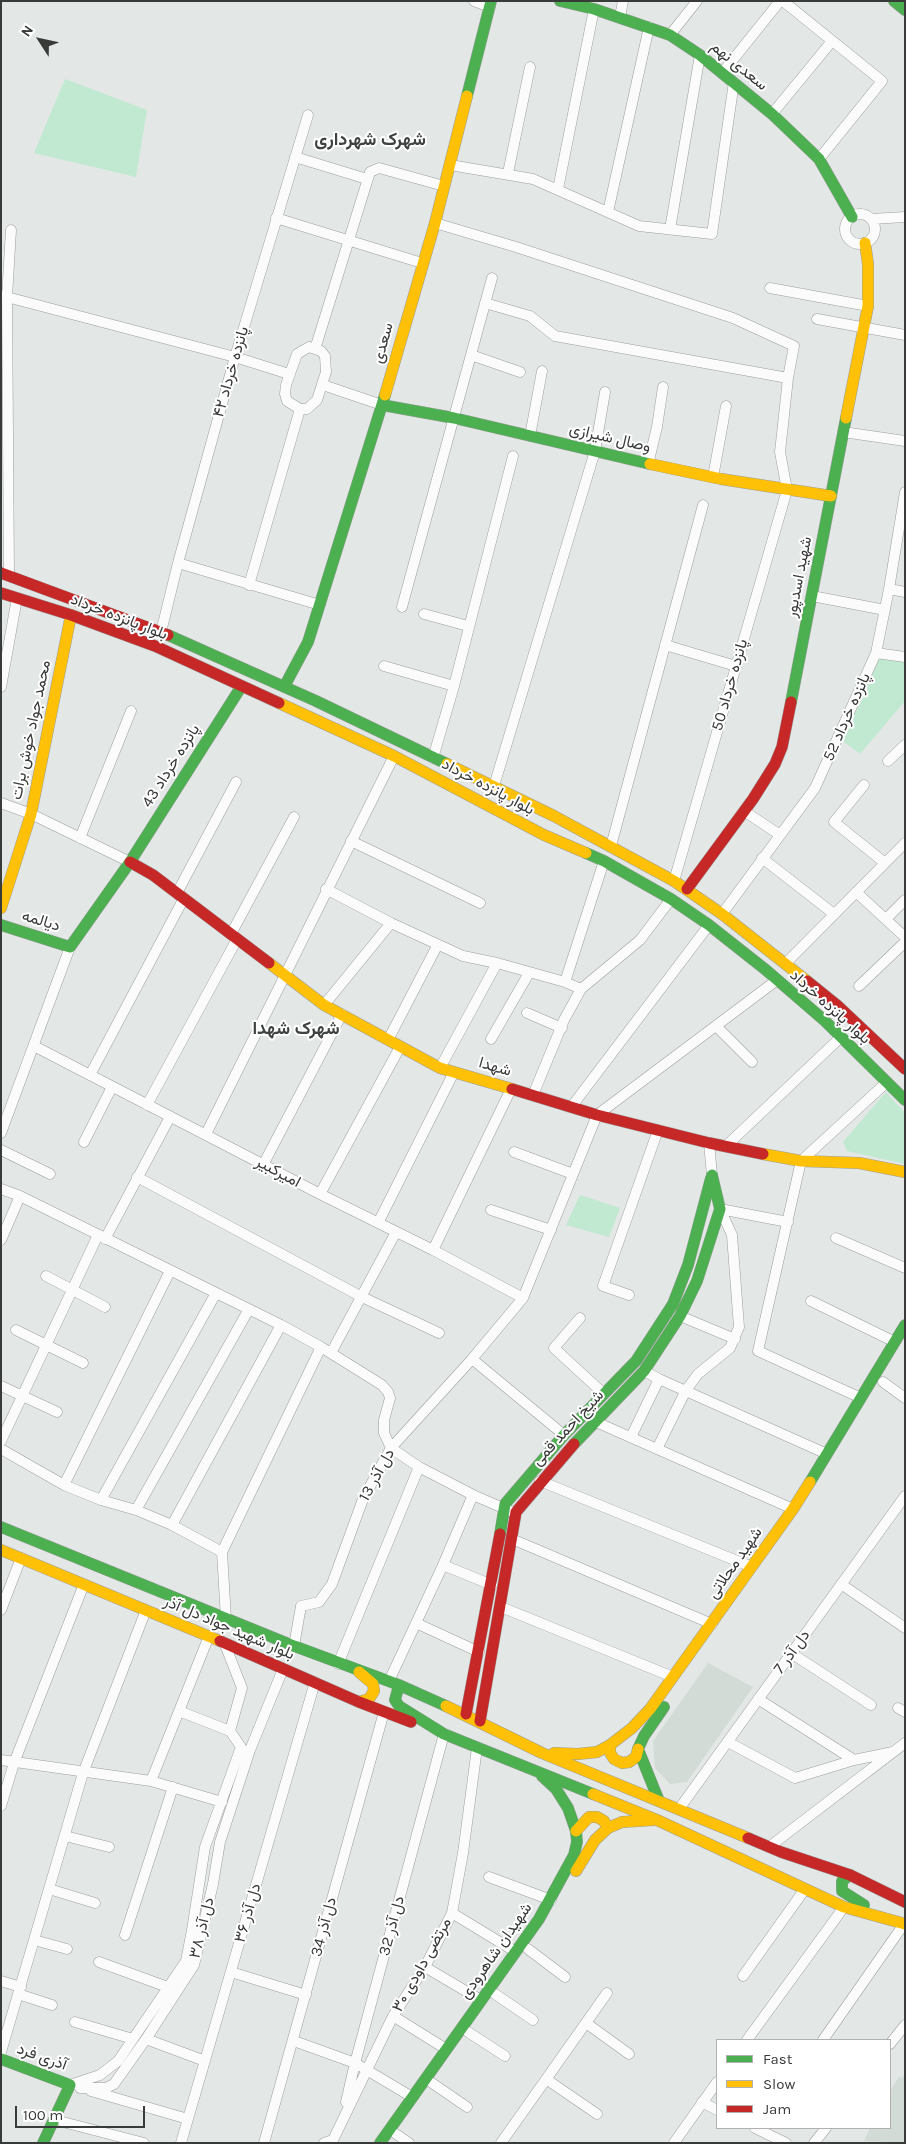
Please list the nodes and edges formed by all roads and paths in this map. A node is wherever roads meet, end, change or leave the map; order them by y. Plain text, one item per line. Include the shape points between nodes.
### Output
1 (474, 1) edge
2 (560, 1) edge
3 (623, 1) edge
4 (698, 1) edge
5 (782, 1) edge
6 (894, 1) edge
7 (491, 4) edge
8 (594, 9) junction
9 (905, 10) edge
10 (620, 16) junction
11 (649, 27) junction
12 (670, 35) junction
13 (832, 41) junction
14 (700, 55) junction
15 (530, 66) dead end
16 (722, 72) junction
17 (734, 82) junction
18 (772, 114) junction
19 (308, 115) dead end
20 (294, 157) junction
21 (819, 159) junction
22 (450, 165) junction
23 (508, 174) junction
24 (369, 175) junction
25 (444, 186) junction
26 (558, 189) junction
27 (608, 212) junction
28 (852, 217) junction
29 (276, 218) junction
30 (905, 218) edge
31 (871, 220) junction
32 (434, 223) junction
33 (670, 229) junction
34 (11, 230) dead end
35 (348, 240) junction
36 (864, 243) junction
37 (422, 263) junction
38 (492, 278) dead end
39 (770, 288) dead end
40 (4, 297) edge
41 (485, 303) junction
42 (868, 306) junction
43 (818, 319) dead end
44 (864, 328) junction
45 (905, 335) edge
46 (315, 348) junction
47 (471, 355) junction
48 (235, 357) junction
49 (542, 371) dead end
50 (520, 372) dead end
51 (289, 374) junction
52 (788, 378) junction
53 (323, 385) junction
54 (663, 387) dead end
55 (605, 392) dead end
56 (382, 405) junction
57 (726, 406) dead end
58 (300, 409) junction
59 (454, 418) junction
60 (843, 432) junction
61 (530, 436) junction
62 (905, 441) edge
63 (595, 451) junction
64 (513, 456) dead end
65 (648, 464) junction
66 (713, 477) junction
67 (787, 490) junction
68 (905, 492) edge
69 (831, 496) junction
70 (703, 505) dead end
71 (178, 563) junction
72 (5, 574) edge
73 (249, 585) junction
74 (889, 589) junction
75 (905, 592) edge
76 (1, 593) edge
77 (812, 596) junction
78 (17, 598) junction
79 (320, 605) junction
80 (402, 607) dead end
81 (885, 610) junction
82 (424, 614) dead end
83 (71, 615) junction
84 (468, 626) junction
85 (161, 632) junction
86 (665, 646) junction
87 (876, 653) junction
88 (905, 657) edge
89 (384, 666) dead end
90 (736, 666) junction
91 (3, 671) edge
92 (454, 686) junction
93 (1, 687) edge
94 (241, 687) junction
95 (284, 687) junction
96 (131, 711) dead end
97 (905, 745) edge
98 (394, 756) junction
99 (433, 758) junction
100 (888, 761) dead end
101 (236, 782) dead end
102 (864, 785) dead end
103 (494, 786) junction
104 (1, 803) edge
105 (744, 811) junction
106 (31, 814) junction
107 (294, 817) dead end
108 (780, 835) junction
109 (80, 838) junction
110 (351, 841) junction
111 (905, 843) edge
112 (610, 846) junction
113 (762, 858) junction
114 (604, 861) junction
115 (130, 862) junction
116 (885, 862) junction
117 (674, 881) junction
118 (326, 889) junction
119 (687, 889) junction
120 (856, 892) junction
121 (180, 896) junction
122 (671, 899) junction
123 (905, 900) edge
124 (480, 903) dead end
125 (1, 908) edge
126 (722, 914) junction
127 (834, 914) junction
128 (886, 919) junction
129 (391, 923) junction
130 (1, 925) edge
131 (709, 925) junction
132 (234, 936) junction
133 (905, 937) edge
134 (905, 942) edge
135 (437, 946) junction
136 (70, 947) junction
137 (497, 963) junction
138 (786, 963) junction
139 (529, 973) junction
140 (284, 975) junction
141 (778, 980) junction
142 (565, 982) junction
143 (859, 986) dead end
144 (581, 989) junction
145 (324, 1005) junction
146 (527, 1013) dead end
147 (342, 1014) junction
148 (717, 1027) junction
149 (562, 1028) junction
150 (841, 1037) junction
151 (491, 1039) dead end
152 (388, 1040) junction
153 (34, 1046) junction
154 (400, 1047) junction
155 (752, 1062) dead end
156 (904, 1066) edge
157 (440, 1068) junction
158 (454, 1072) junction
159 (90, 1075) junction
160 (887, 1082) junction
161 (112, 1087) junction
162 (512, 1089) junction
163 (533, 1095) junction
164 (905, 1100) edge
165 (147, 1105) junction
166 (572, 1106) junction
167 (597, 1115) junction
168 (170, 1117) junction
169 (658, 1130) junction
170 (1, 1133) edge
171 (206, 1134) junction
172 (84, 1142) dead end
173 (709, 1143) junction
174 (726, 1146) junction
175 (1, 1150) edge
176 (514, 1152) dead end
177 (801, 1161) junction
178 (263, 1165) junction
179 (905, 1172) edge
180 (50, 1174) dead end
181 (573, 1174) junction
182 (712, 1175) junction
183 (137, 1177) junction
184 (1, 1189) edge
185 (320, 1194) junction
186 (20, 1196) junction
187 (720, 1209) junction
188 (492, 1210) dead end
189 (788, 1222) junction
190 (378, 1224) junction
191 (551, 1230) junction
192 (396, 1232) junction
193 (101, 1237) junction
194 (836, 1238) dead end
195 (1, 1240) edge
196 (434, 1250) junction
197 (905, 1268) edge
198 (170, 1270) junction
199 (46, 1276) dead end
200 (72, 1289) junction
201 (216, 1294) junction
202 (629, 1295) dead end
203 (362, 1297) junction
204 (523, 1298) junction
205 (811, 1301) dead end
206 (105, 1307) dead end
207 (249, 1309) junction
208 (680, 1316) junction
209 (580, 1318) dead end
210 (905, 1325) edge
211 (281, 1326) junction
212 (16, 1330) dead end
213 (439, 1333) dead end
214 (662, 1334) junction
215 (735, 1339) junction
216 (900, 1344) edge
217 (46, 1345) junction
218 (321, 1347) junction
219 (331, 1354) junction
220 (472, 1359) junction
221 (83, 1363) dead end
222 (644, 1371) junction
223 (659, 1379) junction
224 (883, 1382) junction
225 (1, 1386) edge
226 (686, 1390) junction
227 (604, 1394) junction
228 (22, 1396) junction
229 (861, 1398) junction
230 (905, 1398) edge
231 (57, 1412) dead end
232 (596, 1422) junction
233 (564, 1435) junction
234 (631, 1438) junction
235 (1, 1441) edge
236 (391, 1448) junction
237 (1, 1449) edge
238 (657, 1449) junction
239 (827, 1454) junction
240 (419, 1467) junction
241 (540, 1482) junction
242 (64, 1485) junction
243 (473, 1495) junction
244 (905, 1496) edge
245 (102, 1500) junction
246 (504, 1509) junction
247 (793, 1509) junction
248 (136, 1510) junction
249 (516, 1512) junction
250 (172, 1525) junction
251 (1, 1527) edge
252 (512, 1539) junction
253 (1, 1550) edge
254 (222, 1552) junction
255 (21, 1558) junction
256 (444, 1565) junction
257 (752, 1567) junction
258 (84, 1584) junction
259 (841, 1584) junction
260 (492, 1585) junction
261 (501, 1606) junction
262 (1, 1610) edge
263 (146, 1610) junction
264 (226, 1619) junction
265 (416, 1623) junction
266 (712, 1624) junction
267 (905, 1628) edge
268 (210, 1636) junction
269 (223, 1642) junction
270 (294, 1646) junction
271 (479, 1652) junction
272 (792, 1653) junction
273 (338, 1664) junction
274 (282, 1669) junction
275 (354, 1670) junction
276 (673, 1677) junction
277 (315, 1682) junction
278 (394, 1683) junction
279 (758, 1699) junction
280 (469, 1700) junction
281 (359, 1702) junction
282 (484, 1702) junction
283 (871, 1705) dead end
284 (179, 1711) junction
285 (384, 1712) junction
286 (466, 1714) junction
287 (480, 1721) junction
288 (230, 1731) junction
289 (444, 1734) junction
290 (728, 1742) junction
291 (905, 1743) edge
292 (610, 1745) junction
293 (245, 1748) junction
294 (477, 1748) junction
295 (638, 1749) junction
296 (893, 1752) junction
297 (542, 1753) junction
298 (1, 1760) edge
299 (854, 1760) junction
300 (14, 1763) junction
301 (535, 1770) junction
302 (83, 1773) junction
303 (151, 1781) junction
304 (173, 1787) junction
305 (660, 1801) junction
306 (222, 1802) junction
307 (1, 1806) edge
308 (679, 1809) junction
309 (657, 1820) junction
310 (608, 1828) junction
311 (576, 1831) junction
312 (65, 1836) junction
313 (109, 1847) dead end
314 (769, 1847) junction
315 (781, 1852) junction
316 (850, 1875) junction
317 (489, 1877) dead end
318 (804, 1889) junction
319 (49, 1890) junction
320 (551, 1900) junction
321 (905, 1902) edge
322 (95, 1903) dead end
323 (844, 1907) junction
324 (452, 1913) junction
325 (901, 1923) edge
326 (124, 1935) dead end
327 (34, 1940) junction
328 (67, 1949) dead end
329 (528, 1949) junction
330 (516, 1952) junction
331 (99, 1962) dead end
332 (425, 1967) junction
333 (231, 1972) junction
334 (565, 1976) dead end
335 (743, 1976) dead end
336 (1, 1981) edge
337 (172, 1989) junction
338 (19, 1990) junction
339 (607, 1993) dead end
340 (495, 1994) junction
341 (306, 1995) junction
342 (481, 2000) junction
343 (52, 2005) dead end
344 (393, 2016) junction
345 (533, 2020) dead end
346 (75, 2022) dead end
347 (586, 2023) junction
348 (905, 2025) edge
349 (468, 2032) junction
350 (133, 2039) junction
351 (146, 2039) junction
352 (748, 2039) edge
353 (824, 2039) edge
354 (294, 2041) junction
355 (891, 2043) edge
356 (446, 2049) junction
357 (1, 2052) edge
358 (629, 2054) dead end
359 (505, 2056) dead end
360 (1, 2059) edge
361 (205, 2060) junction
362 (354, 2063) junction
363 (366, 2070) junction
364 (546, 2079) junction
365 (432, 2083) junction
366 (716, 2083) edge
367 (75, 2087) junction
368 (412, 2097) junction
369 (702, 2102) junction
370 (467, 2107) dead end
371 (716, 2109) edge
372 (596, 2114) dead end
373 (342, 2118) junction
374 (188, 2119) junction
375 (63, 2122) junction
376 (757, 2129) edge
377 (825, 2129) edge
378 (392, 2138) edge
379 (506, 2141) edge
380 (329, 2142) edge
381 (43, 2143) edge
382 (52, 2143) edge
383 (144, 2143) edge
384 (181, 2143) edge
385 (264, 2143) edge
386 (380, 2143) edge
387 (409, 2143) edge
388 (674, 2143) edge
389 (786, 2143) edge
390 (814, 2143) edge

1 - 7 street
2 - 8 main road, سعدی نهم
3 - 10 street
4 - 12 street
5 - 13 street
5 - 16 street
6 - 9 main road
7 - 22 main road, سعدی
8 - 10 main road, سعدی نهم
8 - 26 street
10 - 11 main road, سعدی نهم
11 - 12 main road, سعدی نهم
11 - 27 street
12 - 14 main road, سعدی نهم
13 - 18 street
13 - 21 street via 882,81
14 - 16 main road, سعدی نهم
14 - 33 street
15 - 23 street
16 - 17 main road, سعدی نهم
17 - 18 main road, سعدی نهم
17 - 33 street via 712,234
18 - 21 main road, سعدی نهم
19 - 20 street, پانزده خرداد ۴۲
20 - 24 street
20 - 29 street, پانزده خرداد ۴۲
21 - 28 main road, سعدی نهم
22 - 23 street
22 - 25 main road, سعدی
23 - 26 street
24 - 25 street via 379,168
24 - 35 street
25 - 32 main road, سعدی
26 - 27 street
27 - 33 street via 639,226
28 - 31 street via 864,215
28 - 36 street via 846,224 847,236 856,244
29 - 35 street
29 - 48 street, پانزده خرداد ۴۲
30 - 31 street
31 - 36 street via 875,227 874,235
32 - 37 main road, سعدی
32 - 52 street via 733,318 794,346
34 - 40 street
35 - 37 street
35 - 46 street
36 - 42 main road, شهید اسدپور via 868,264
37 - 56 main road, سعدی
38 - 41 street
39 - 42 street
40 - 48 street
40 - 72 street
41 - 47 street
41 - 52 street via 530,316 555,336
42 - 44 main road, شهید اسدپور
43 - 44 street
44 - 45 street
44 - 60 main road, شهید اسدپور
46 - 51 street via 308,347 297,354
46 - 53 street via 325,356
47 - 50 street
47 - 59 street
48 - 51 street
48 - 71 street, پانزده خرداد ۴۲
49 - 61 street
51 - 58 street via 285,394 287,401
52 - 67 street via 780,452
53 - 56 street
53 - 58 street via 313,405
54 - 65 street
55 - 63 street
56 - 59 main road, وصال شیرازی
56 - 79 main road, سعدی
57 - 66 street
58 - 73 street
59 - 61 main road, وصال شیرازی
59 - 80 street
60 - 62 street
60 - 69 main road, شهید اسدپور
61 - 63 main road, وصال شیرازی
63 - 65 main road, وصال شیرازی
63 - 103 street
64 - 84 street
65 - 66 main road, وصال شیرازی
66 - 67 main road, وصال شیرازی
67 - 69 main road, وصال شیرازی
67 - 90 street, پانزده خرداد 50
68 - 74 street, پانزده خرداد 52
69 - 77 main road, شهید اسدپور
70 - 86 street
71 - 73 street
71 - 85 street, پانزده خرداد ۴۲
72 - 85 main road, بلوار پانزده خرداد
73 - 79 street
74 - 75 street
74 - 81 street, پانزده خرداد 52
76 - 78 main road, بلوار پانزده خرداد
77 - 81 street
77 - 105 main road, شهید اسدپور via 782,747 775,764
78 - 83 main road, بلوار پانزده خرداد
78 - 91 street
79 - 95 main road, سعدی via 308,642
81 - 87 street, پانزده خرداد 52
82 - 84 street
83 - 94 main road, بلوار پانزده خرداد via 155,646
83 - 106 main road, محمد جواد خوش برات
84 - 92 street
85 - 95 main road, بلوار پانزده خرداد
86 - 90 street
86 - 112 street
87 - 88 street
87 - 108 street, پانزده خرداد 52 via 815,788
89 - 92 street
90 - 117 street, پانزده خرداد 50
91 - 93 street
92 - 99 street
94 - 98 main road, بلوار پانزده خرداد
94 - 115 main road, پانزده خرداد 43
95 - 99 main road, بلوار پانزده خرداد
96 - 109 street
97 - 100 street
98 - 110 street
98 - 114 main road, بلوار پانزده خرداد via 544,835
99 - 103 main road, بلوار پانزده خرداد
101 - 121 street
102 - 116 street via 834,822
103 - 112 main road, بلوار پانزده خرداد
104 - 106 street
105 - 108 street
105 - 119 main road, شهید اسدپور
106 - 109 street
106 - 125 main road, محمد جواد خوش برات
107 - 132 street
108 - 113 street, پانزده خرداد 52
109 - 115 street
110 - 118 street
110 - 124 street
111 - 116 street
112 - 117 main road, بلوار پانزده خرداد
113 - 126 street, پانزده خرداد 52
113 - 127 street
114 - 122 main road, بلوار پانزده خرداد
114 - 142 street
115 - 121 main road, شهدا
115 - 136 main road, پانزده خرداد 43
116 - 120 street
117 - 119 main road, بلوار پانزده خرداد
118 - 129 street
118 - 140 street
119 - 126 main road, بلوار پانزده خرداد
120 - 127 street
120 - 128 street
121 - 132 main road, شهدا
121 - 159 street
122 - 131 main road, بلوار پانزده خرداد
122 - 144 street via 640,940
123 - 128 street
126 - 138 main road, بلوار پانزده خرداد
127 - 138 street
128 - 133 street
129 - 135 street
129 - 145 street
130 - 136 main road, دیالمه
131 - 141 main road, بلوار پانزده خرداد
131 - 166 street
132 - 140 main road, شهدا
132 - 165 street
134 - 143 street
135 - 137 street via 462,956
135 - 152 street
136 - 153 street
137 - 139 street
137 - 157 street
138 - 156 main road, بلوار پانزده خرداد
139 - 142 street
139 - 151 street
140 - 145 main road, شهدا
140 - 171 street
141 - 148 street
141 - 150 main road, بلوار پانزده خرداد
142 - 144 street
144 - 149 street
145 - 147 main road, شهدا
146 - 149 street
147 - 152 main road, شهدا
147 - 178 street
148 - 155 street
148 - 167 street
149 - 163 street
150 - 160 main road, بلوار پانزده خرداد
150 - 174 street
152 - 154 main road, شهدا
153 - 159 street, امیرکبیر
153 - 170 street
154 - 157 main road, شهدا
154 - 185 street
157 - 158 main road, شهدا
158 - 162 main road, شهدا
158 - 190 street
159 - 161 street, امیرکبیر
160 - 164 main road, بلوار پانزده خرداد
160 - 177 street
161 - 165 street, امیرکبیر
161 - 172 street
162 - 163 main road, شهدا
162 - 196 street
163 - 166 main road, شهدا
165 - 168 street, امیرکبیر
166 - 167 main road, شهدا
167 - 169 main road, شهدا
167 - 181 street, دل آذر 13
168 - 171 street, امیرکبیر
168 - 183 street
169 - 173 main road, شهدا
169 - 202 street via 603,1286
171 - 178 street, امیرکبیر
173 - 174 main road, شهدا
173 - 182 street, شیخ احمد قمی
174 - 177 main road, شهدا
175 - 180 street
176 - 181 street
177 - 179 main road, شهدا via 859,1163
177 - 189 street
178 - 185 street, امیرکبیر
181 - 191 street, دل آذر 13
182 - 187 main road, شیخ احمد قمی
182 - 214 main road, شیخ احمد قمی via 688,1265
183 - 193 street
183 - 203 street
184 - 186 street
185 - 190 street, امیرکبیر
186 - 193 street
186 - 195 street
187 - 189 street
187 - 208 main road, شیخ احمد قمی via 697,1281
187 - 215 street via 732,1235 739,1327
188 - 191 street
189 - 229 street via 758,1351
190 - 192 street, امیرکبیر
191 - 204 street, دل آذر 13
192 - 196 street, امیرکبیر
192 - 203 street
193 - 198 street
193 - 200 street
194 - 197 street
196 - 204 street, امیرکبیر
198 - 201 street
198 - 242 street
199 - 200 street
200 - 206 street
200 - 217 street
201 - 207 street
201 - 245 street
203 - 213 street
203 - 219 street
204 - 220 street, دل آذر 13
205 - 216 street
207 - 211 street
207 - 248 street
208 - 214 main road, شیخ احمد قمی
208 - 215 street
209 - 227 street via 554,1348
210 - 216 main road, شهید محلاتی
211 - 218 street
211 - 250 street
212 - 217 street
214 - 222 main road, شیخ احمد قمی
214 - 227 main road, شیخ احمد قمی
215 - 226 street via 730,1348 698,1374
216 - 224 main road, شهید محلاتی
216 - 229 main road, شهید محلاتی
217 - 221 street
217 - 228 street
218 - 219 street
218 - 254 street
219 - 236 street via 388,1392 390,1398 384,1433
220 - 233 street
220 - 236 street, دل آذر 13
222 - 223 street
222 - 232 main road, شیخ احمد قمی
223 - 226 street
223 - 234 street
224 - 230 street
224 - 295 main road, شهید محلاتی via 788,1535 657,1716
225 - 228 street
226 - 238 street
226 - 239 street
227 - 233 main road, شیخ احمد قمی
228 - 231 street
228 - 235 street
229 - 239 main road, شهید محلاتی
232 - 234 street
232 - 241 main road, شیخ احمد قمی
233 - 246 main road, شیخ احمد قمی
234 - 238 street
236 - 240 street
236 - 270 street, دل آذر 13 via 362,1499 332,1584 319,1602 301,1606
237 - 242 street
238 - 247 street
239 - 247 main road, شهید محلاتی
240 - 243 street
240 - 273 street
241 - 249 main road, شیخ احمد قمی
241 - 257 street
242 - 245 street
243 - 246 street
243 - 256 street
244 - 259 street, دل آذر 7
245 - 248 street
246 - 249 street
246 - 260 main road, شیخ احمد قمی
247 - 257 main road, شهید محلاتی
248 - 250 street
249 - 252 main road
250 - 254 street
251 - 264 main road, بلوار شهید جواد دل آذر
252 - 261 main road
252 - 266 street
253 - 255 main road, بلوار شهید جواد دل آذر
254 - 264 street
255 - 258 main road, بلوار شهید جواد دل آذر
255 - 262 street
256 - 260 street
256 - 265 street
257 - 266 main road, شهید محلاتی
258 - 263 main road, بلوار شهید جواد دل آذر
258 - 300 street
259 - 267 street
259 - 272 street, دل آذر 7
260 - 271 main road, شیخ احمد قمی
261 - 276 street
261 - 282 main road
263 - 268 main road, بلوار شهید جواد دل آذر
263 - 302 street
264 - 270 main road, بلوار شهید جواد دل آذر
265 - 271 street
265 - 278 street
266 - 276 main road, شهید محلاتی
268 - 269 main road, بلوار شهید جواد دل آذر
268 - 284 street
269 - 274 main road, بلوار شهید جواد دل آذر
269 - 288 street via 242,1688
270 - 273 main road, بلوار شهید جواد دل آذر
271 - 280 main road, شیخ احمد قمی
272 - 279 street, دل آذر 7
272 - 283 street
273 - 275 main road, بلوار شهید جواد دل آذر
274 - 277 main road, بلوار شهید جواد دل آذر
274 - 293 street
275 - 278 main road, بلوار شهید جواد دل آذر
275 - 281 main road via 370,1678 373,1684 374,1691 369,1699
276 - 292 main road, شهید محلاتی via 650,1709
277 - 281 main road, بلوار شهید جواد دل آذر
277 - 333 street, دل آذر ۳۶
278 - 286 main road, بلوار شهید جواد دل آذر
278 - 289 main road via 398,1706
279 - 290 street, دل آذر 7
279 - 299 street
280 - 282 street via 475,1707
280 - 286 main road, شیخ احمد قمی
281 - 285 main road, بلوار شهید جواد دل آذر
282 - 287 main road
284 - 288 street
284 - 303 street
285 - 289 main road, بلوار شهید جواد دل آذر
285 - 341 street, دل آذر 34
286 - 287 main road, بلوار شهید جواد دل آذر
287 - 297 main road, بلوار شهید جواد دل آذر
288 - 293 street
289 - 294 main road
289 - 362 street, دل آذر 32
290 - 299 street via 795,1778
290 - 308 street, دل آذر 7
291 - 296 street
292 - 295 main road via 614,1760 622,1763 636,1757
292 - 297 main road, شهید محلاتی via 597,1752
293 - 306 street, دل آذر ۳۸
293 - 337 street, دل آذر ۳۸ via 220,1842 194,1965
294 - 301 main road
294 - 324 street, ۳۰ مرتضی داودی
295 - 305 main road
296 - 299 street
296 - 314 street
297 - 305 main road, بلوار شهید جواد دل آذر
298 - 300 street
300 - 302 street
300 - 307 street
301 - 309 main road
301 - 311 main road, شهیدان شاهرودی via 556,1789 568,1808
302 - 303 street
302 - 312 street
303 - 304 street
304 - 306 street
304 - 326 street
305 - 308 main road, بلوار شهید جواد دل آذر
306 - 337 street, دل آذر ۳۸ via 205,1847 186,1960
308 - 314 main road, بلوار شهید جواد دل آذر
309 - 310 main road via 622,1822
309 - 318 main road
310 - 311 main road via 604,1820 589,1817
310 - 329 main road, شهیدان شاهرودی via 586,1852 559,1903
311 - 320 main road, شهیدان شاهرودی via 574,1855
312 - 313 street
312 - 319 street
314 - 315 main road
315 - 316 main road
315 - 318 main road via 815,1868 817,1877 813,1885
316 - 321 main road
316 - 325 main road via 842,1880 842,1891 847,1896
317 - 320 street
318 - 323 main road
318 - 335 street
319 - 322 street
319 - 327 street
320 - 330 main road, شهیدان شاهرودی
323 - 325 main road
323 - 352 street
324 - 330 street
324 - 332 street, ۳۰ مرتضی داودی
325 - 353 street
327 - 328 street
327 - 338 street
329 - 334 street
329 - 340 main road, شهیدان شاهرودی
330 - 342 main road, شهیدان شاهرودی
331 - 337 street
332 - 342 street
332 - 344 street, ۳۰ مرتضی داودی
333 - 341 street
333 - 361 street, دل آذر ۳۶
336 - 338 street
337 - 350 street, دل آذر ۳۸
337 - 351 street, دل آذر ۳۸
338 - 343 street
338 - 357 street
339 - 347 street
340 - 345 street
340 - 349 main road, شهیدان شاهرودی
341 - 354 street, دل آذر 34
342 - 356 main road, شهیدان شاهرودی
344 - 356 street
344 - 363 street, ۳۰ مرتضی داودی
346 - 350 street
347 - 358 street
347 - 364 street
348 - 355 street
349 - 359 street
349 - 365 main road, شهیدان شاهرودی
350 - 367 street, دل آذر ۳۸ via 107,2071
351 - 361 street
351 - 367 street, دل آذر ۳۸ via 114,2084 106,2088
354 - 362 street
354 - 385 street, دل آذر 34
356 - 368 main road, شهیدان شاهرودی
360 - 367 main road, آذری فرد
361 - 374 street, دل آذر ۳۶
362 - 363 street
362 - 373 street, دل آذر 32
363 - 368 street
363 - 373 street, ۳۰ مرتضی داودی
364 - 372 street
364 - 379 street
365 - 370 street
365 - 378 main road, شهیدان شاهرودی
366 - 369 street
367 - 374 street
367 - 375 main road
367 - 381 main road
368 - 386 main road, شهیدان شاهرودی
369 - 371 street
369 - 388 street
373 - 380 street, ۳۰ مرتضی داودی
374 - 384 street, دل آذر ۳۶
375 - 382 main road
375 - 383 street
376 - 389 street
377 - 390 street
378 - 387 street

